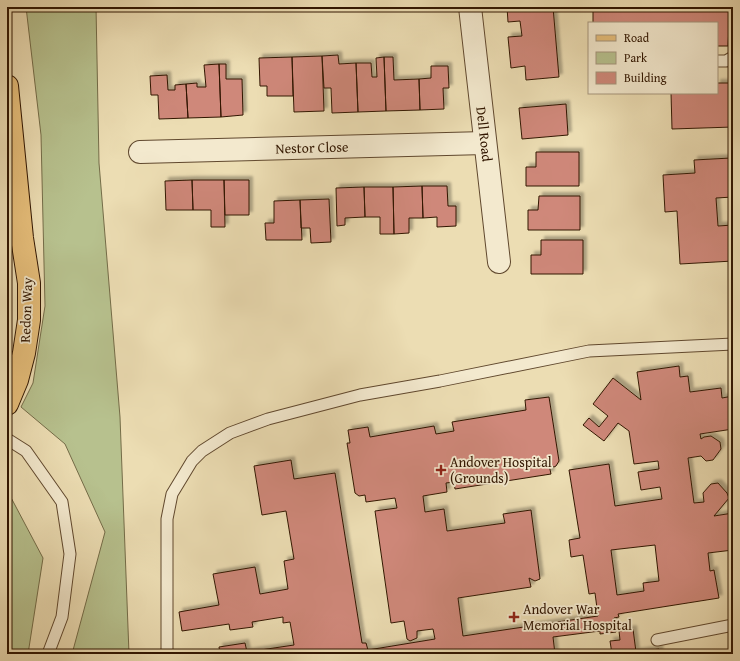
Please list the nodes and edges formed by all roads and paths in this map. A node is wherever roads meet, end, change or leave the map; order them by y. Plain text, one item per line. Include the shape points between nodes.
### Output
1 (470, 7) edge
2 (733, 57) edge
3 (718, 61) edge
4 (7, 86) edge
5 (485, 143) junction
6 (140, 152) dead end
7 (22, 238) junction
8 (499, 262) dead end
9 (733, 344) edge
10 (7, 364) edge
11 (7, 404) edge
12 (7, 438) edge
13 (733, 625) edge
14 (657, 640) dead end
15 (48, 654) edge
16 (167, 654) edge

1 - 5 street, Dell Road
2 - 3 lane via 726,61
4 - 7 main road, Redon Way
5 - 6 street, Nestor Close
5 - 8 street, Dell Road
7 - 10 main road, Redon Way via 23,300 17,336
7 - 11 main road, Redon Way via 30,283 29,320 24,353
9 - 16 lane via 589,351 360,395 268,419 230,433 202,451 192,461 172,494 167,519
12 - 15 lane via 26,451 62,502 70,554 62,617
13 - 14 lane

